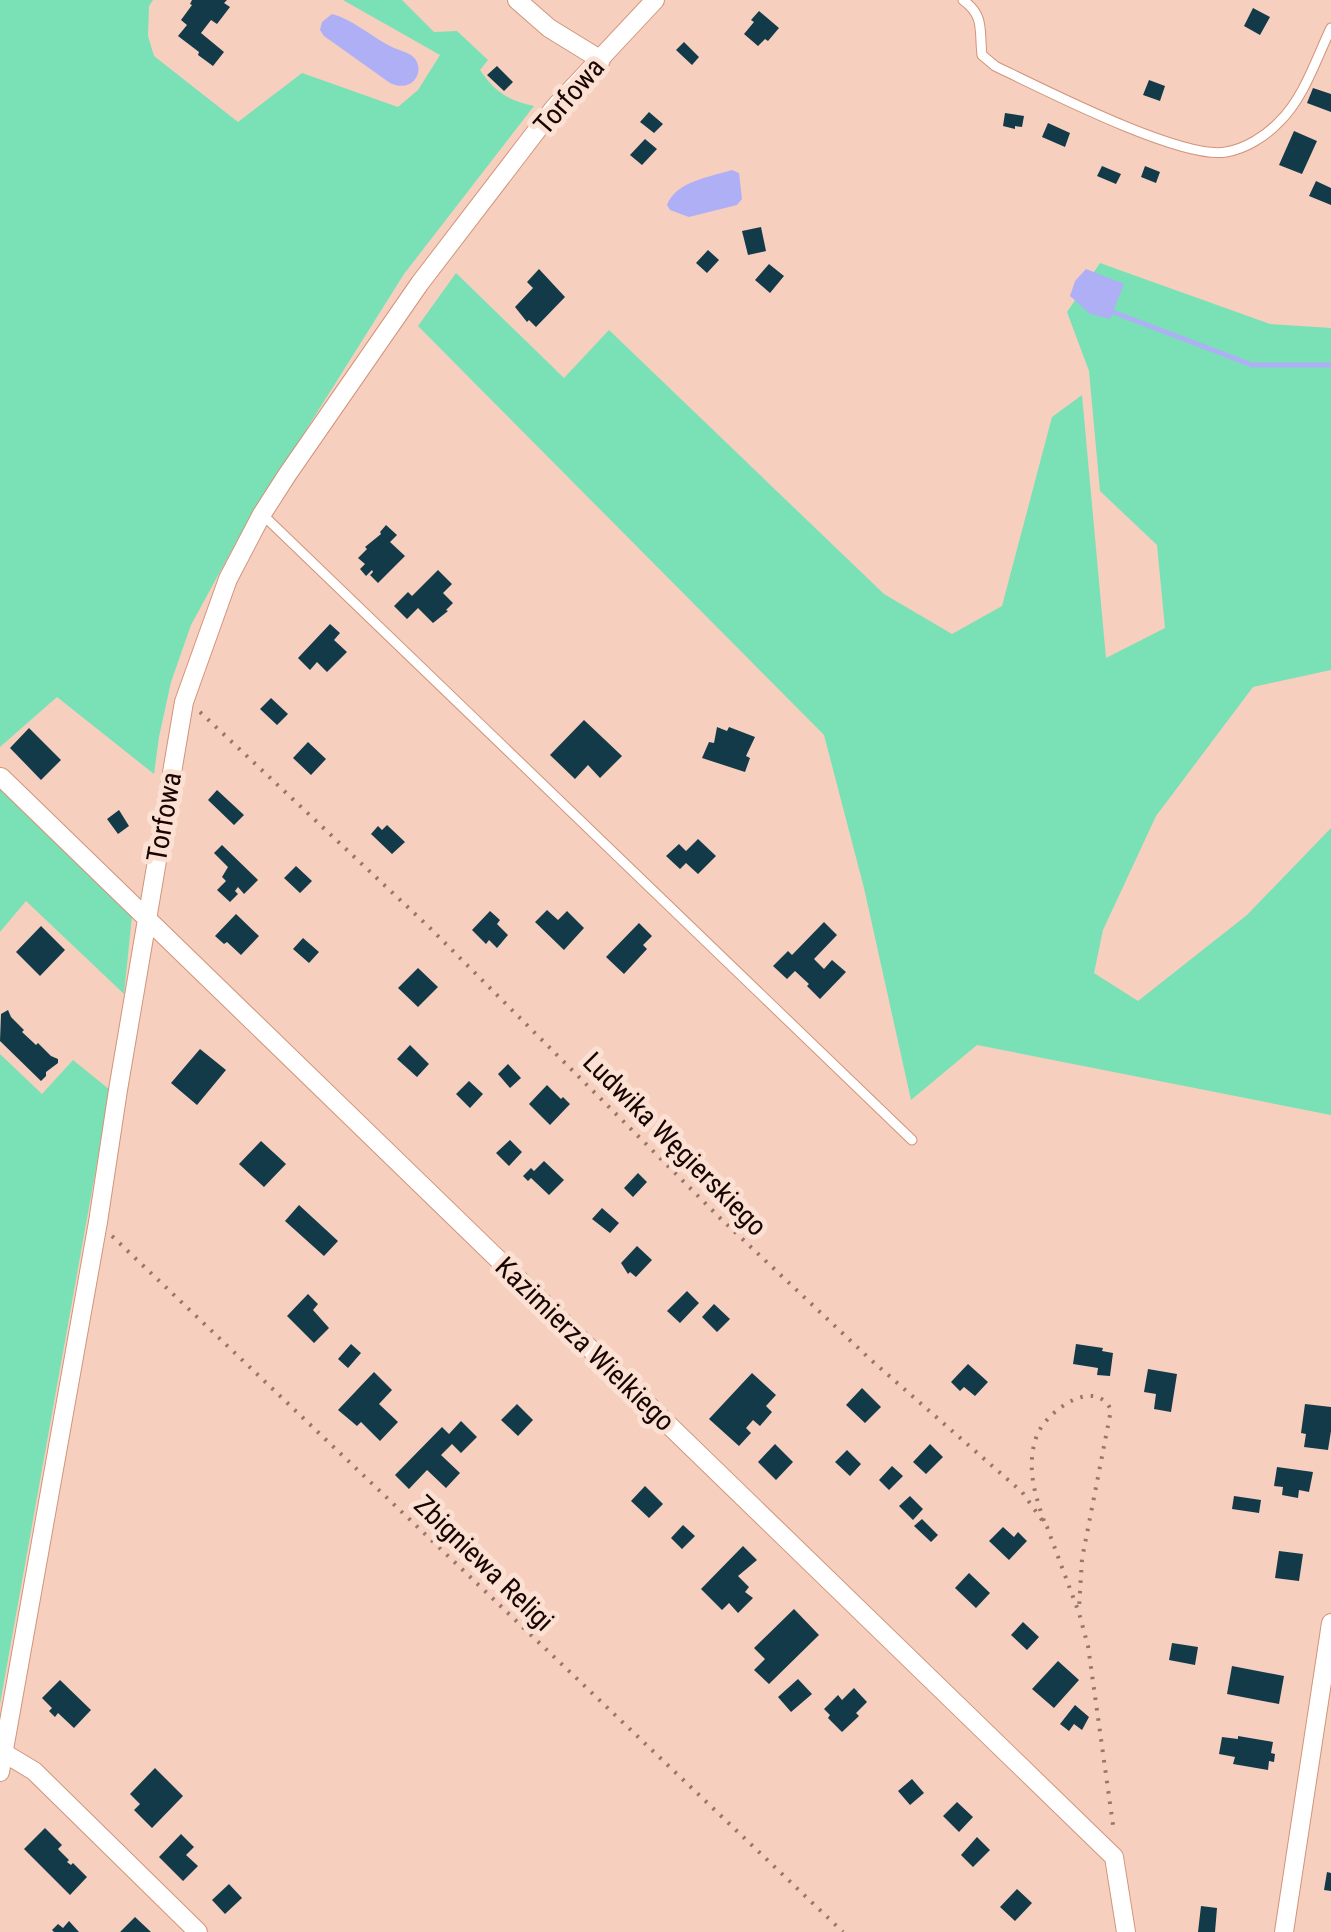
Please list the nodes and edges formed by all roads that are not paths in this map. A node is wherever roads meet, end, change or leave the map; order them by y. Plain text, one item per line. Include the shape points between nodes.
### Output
1 (516, 0) edge
2 (654, 0) edge
3 (963, 0) edge
4 (1331, 28) edge
5 (600, 60) junction
6 (262, 514) junction
7 (1, 777) edge
8 (147, 918) junction
9 (912, 1140) dead end
10 (1331, 1622) edge
11 (2, 1763) edge
12 (198, 1932) edge
13 (1126, 1932) edge
14 (1284, 1932) edge

1 - 5 street
2 - 5 street, Torfowa
3 - 4 lane via 980,20 982,54 996,66 1118,122 1204,152 1248,144 1282,120
5 - 6 street, Torfowa via 554,108 420,283
6 - 8 street, Torfowa via 228,579 184,702
6 - 9 lane
7 - 8 street, Kazimierza Wielkiego
8 - 11 street, Torfowa
8 - 13 street, Kazimierza Wielkiego via 1114,1857
10 - 14 street
11 - 12 street via 34,1771

